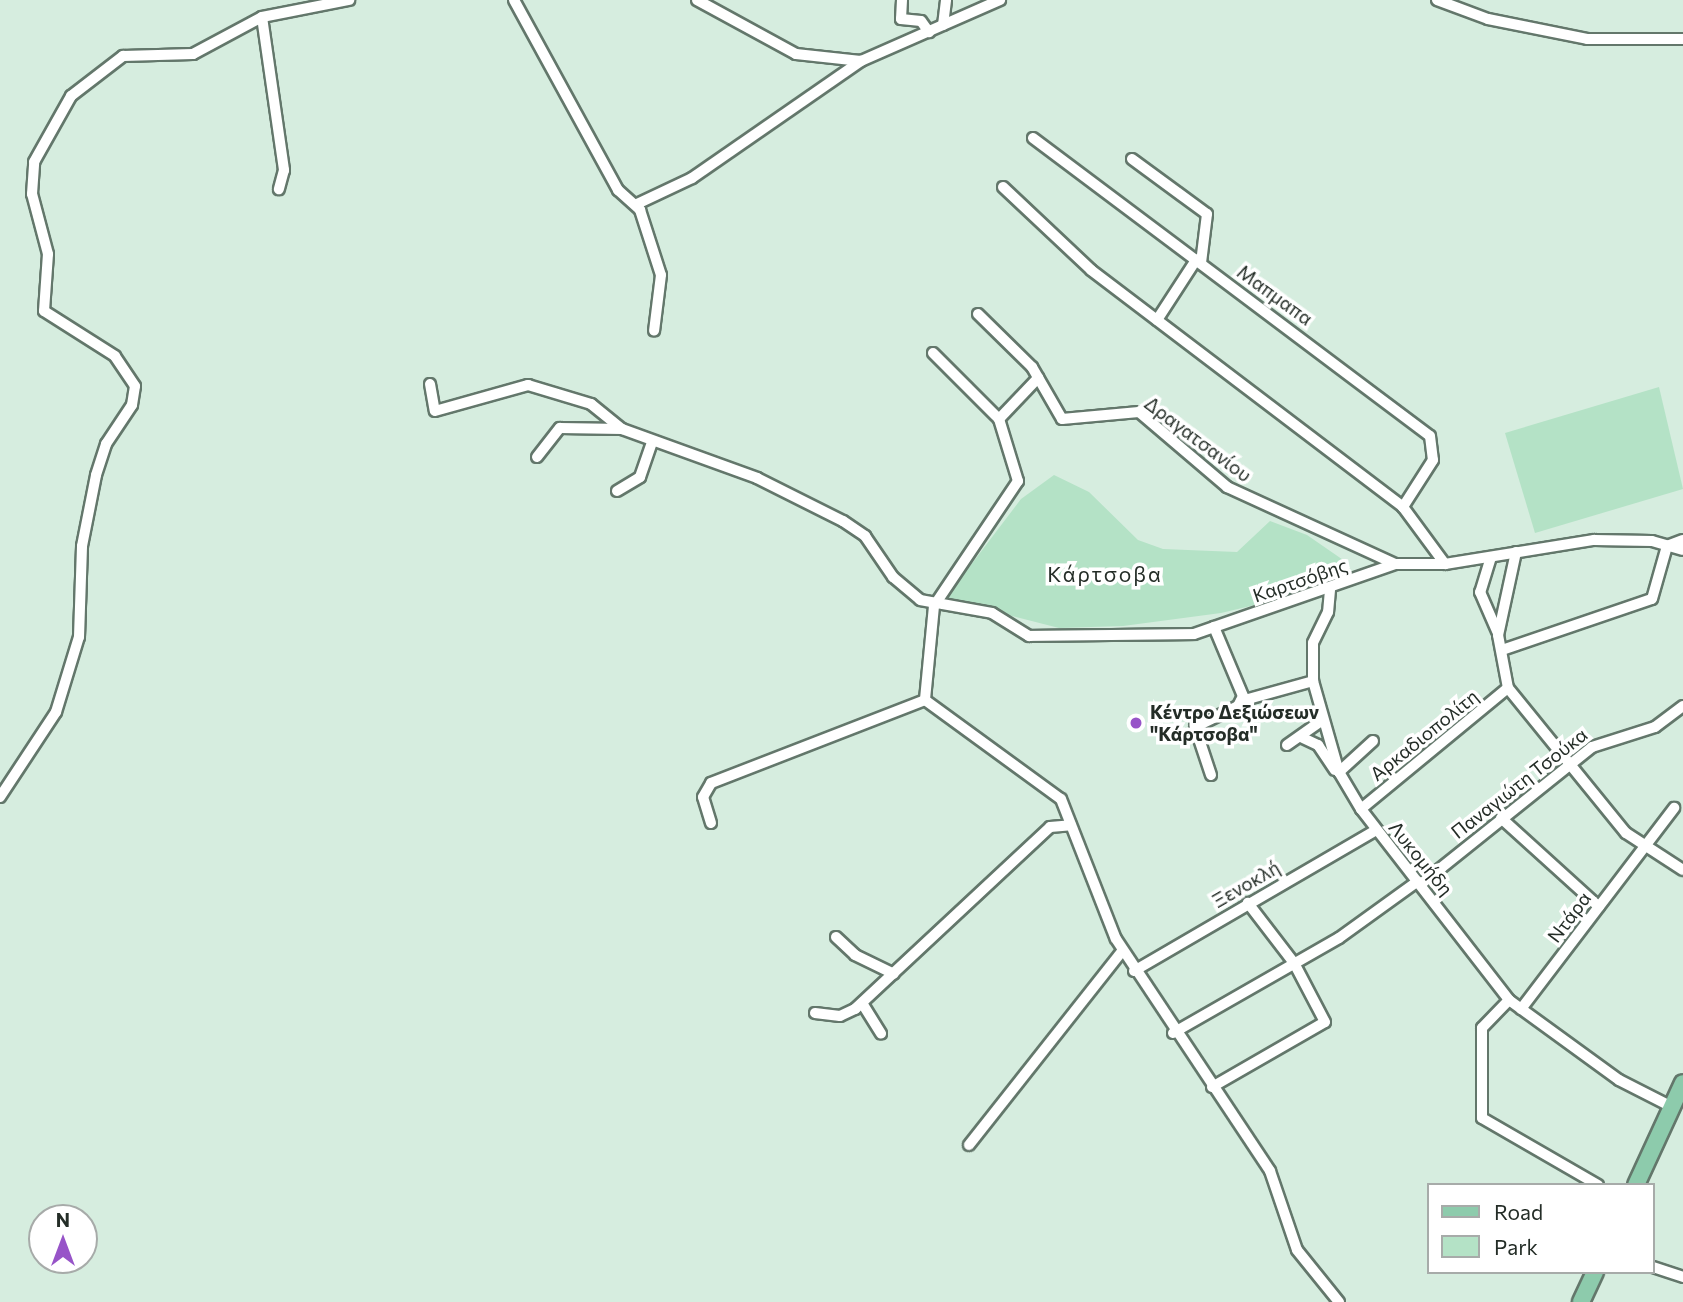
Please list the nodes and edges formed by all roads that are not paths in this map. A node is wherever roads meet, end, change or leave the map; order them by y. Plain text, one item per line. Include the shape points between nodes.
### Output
1 (349, 0) edge
2 (514, 0) edge
3 (697, 0) edge
4 (902, 0) edge
5 (946, 0) edge
6 (1000, 0) edge
7 (1437, 0) edge
8 (262, 17) junction
9 (943, 25) junction
10 (929, 32) junction
11 (1683, 39) edge
12 (862, 61) junction
13 (1033, 138) dead end
14 (1132, 159) dead end
15 (1003, 187) dead end
16 (279, 189) dead end
17 (637, 204) junction
18 (1198, 261) junction
19 (978, 314) dead end
20 (1157, 320) junction
21 (654, 331) dead end
22 (933, 353) dead end
23 (1038, 378) junction
24 (430, 384) dead end
25 (999, 419) junction
26 (622, 429) junction
27 (652, 442) junction
28 (537, 457) dead end
29 (617, 491) dead end
30 (1403, 507) junction
31 (1683, 540) edge
32 (1667, 546) junction
33 (1683, 550) edge
34 (1516, 552) junction
35 (1492, 557) junction
36 (1395, 564) junction
37 (1446, 564) junction
38 (1330, 590) junction
39 (934, 606) junction
40 (1214, 627) junction
41 (1498, 635) junction
42 (1502, 650) junction
43 (1313, 681) junction
44 (1508, 688) junction
45 (925, 700) junction
46 (1241, 701) junction
47 (1683, 706) edge
48 (1321, 721) junction
49 (1303, 737) junction
50 (1373, 741) dead end
51 (1287, 745) dead end
52 (1566, 765) junction
53 (1339, 772) junction
54 (1211, 775) dead end
55 (0, 797) edge
56 (1674, 808) dead end
57 (1361, 809) junction
58 (1501, 818) junction
59 (711, 823) dead end
60 (1071, 825) junction
61 (1376, 830) junction
62 (1645, 846) junction
63 (1683, 870) edge
64 (1420, 883) junction
65 (1248, 903) junction
66 (1598, 907) junction
67 (836, 937) dead end
68 (1122, 951) junction
69 (1294, 963) junction
70 (1134, 971) junction
71 (894, 974) junction
72 (1509, 1000) junction
73 (862, 1003) junction
74 (1521, 1009) junction
75 (815, 1013) dead end
76 (881, 1033) dead end
77 (1173, 1033) junction
78 (1683, 1083) edge
79 (1212, 1087) junction
80 (1672, 1107) junction
81 (969, 1145) dead end
82 (1595, 1183) edge
83 (1637, 1183) edge
84 (1655, 1268) edge
85 (1594, 1274) edge
86 (1683, 1277) edge
87 (1339, 1302) edge
88 (1581, 1302) edge

1 - 8 street
2 - 17 street via 618,190
3 - 12 street via 796,54
4 - 10 street via 901,19 921,21
5 - 9 street
6 - 9 street
7 - 11 street via 1488,19 1587,39
8 - 16 street via 284,170
8 - 55 street via 193,54 141,52 114,61 71,96 34,162 32,194 48,254 44,311 115,356 135,386 132,405 101,453 82,546 79,637 56,712
9 - 10 street
10 - 12 street
12 - 17 street via 692,178
13 - 18 street, Μαπμαπα
14 - 18 street via 1206,214
15 - 20 street
17 - 21 street via 661,275
18 - 20 street
18 - 30 street, Μαπμαπα via 1430,436 1433,460
19 - 23 street, Δραγατσανίου
20 - 30 street
22 - 25 street
23 - 25 street
23 - 36 street, Δραγατσανίου via 1062,419 1139,412 1227,487
24 - 26 street via 435,411 533,385 591,404
25 - 39 street via 1014,450 1016,488
26 - 27 street
26 - 28 street via 560,428
27 - 29 street via 640,477
27 - 39 street via 757,478 844,521 865,536 893,578
30 - 37 street
31 - 32 street
32 - 33 street, Καρτσόβης
32 - 34 street, Καρτσόβης via 1594,540
32 - 42 street via 1652,599
34 - 35 street, Καρτσόβης
34 - 41 street
35 - 37 street, Καρτσόβης
35 - 41 street via 1480,592
36 - 37 street, Καρτσόβης
36 - 38 street, Καρτσόβης
38 - 40 street, Καρτσόβης
38 - 43 street via 1328,612 1313,643
39 - 40 street, Καρτσόβης via 992,612 1028,636 1160,639
39 - 45 street
40 - 46 street
41 - 42 street
42 - 44 street
43 - 46 street
43 - 48 street
44 - 52 street
44 - 57 street, Αρκαδιοπολίτη
45 - 59 street via 711,783 703,797
45 - 60 street via 1052,788
46 - 54 street via 1195,727
47 - 52 street, Παναγιώτη Τσούκα via 1655,727 1609,737
48 - 49 street
48 - 53 street
49 - 51 street
49 - 53 street
50 - 53 street
52 - 58 street, Παναγιώτη Τσούκα
52 - 62 street via 1626,833
53 - 57 street, Λυκομήδη
56 - 62 street, Ντάρα
57 - 61 street, Λυκομήδη
58 - 64 street, Παναγιώτη Τσούκα
58 - 66 street
60 - 68 street
60 - 71 street via 1050,827
61 - 64 street, Λυκομήδη
61 - 65 street, Ξενοκλή
62 - 63 street
62 - 66 street, Ντάρα
64 - 69 street, Παναγιώτη Τσούκα
64 - 72 street, Λυκομήδη
65 - 69 street
65 - 70 street, Ξενοκλή
66 - 74 street, Ντάρα
67 - 71 street via 855,955
68 - 70 street
68 - 81 street
69 - 77 street, Παναγιώτη Τσούκα
69 - 79 street via 1324,1010 1324,1025
70 - 77 street
71 - 73 street
72 - 74 street, Λυκομήδη
72 - 82 street via 1482,1028 1482,1118
73 - 75 street via 840,1016
73 - 76 street
74 - 80 street, Λυκομήδη via 1619,1080
77 - 79 street
78 - 80 main road
79 - 87 street via 1270,1171 1297,1250
80 - 83 main road
84 - 86 street
85 - 88 main road

